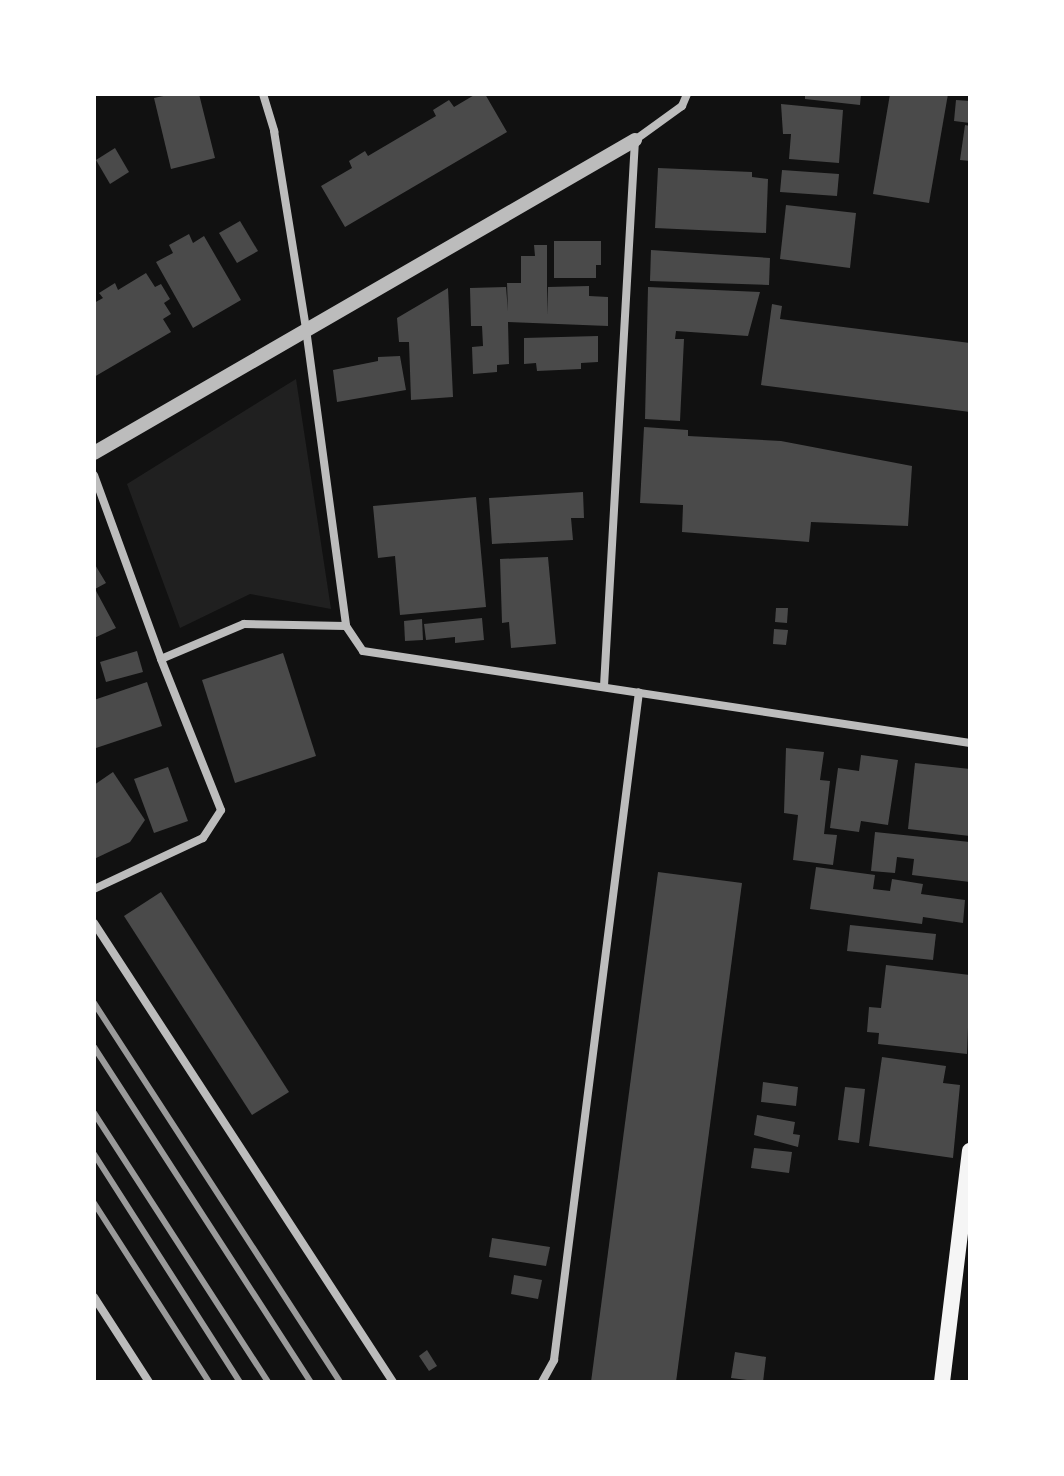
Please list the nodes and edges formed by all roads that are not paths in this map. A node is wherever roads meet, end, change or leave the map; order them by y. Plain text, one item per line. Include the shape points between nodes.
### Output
1 (263, 94) edge
2 (687, 94) edge
3 (635, 140) junction
4 (306, 329) junction
5 (94, 453) edge
6 (94, 475) edge
7 (346, 626) junction
8 (161, 659) junction
9 (604, 686) junction
10 (639, 692) junction
11 (970, 743) edge
12 (94, 889) edge
13 (94, 923) edge
14 (970, 1151) edge
15 (964, 1256) edge
16 (94, 1297) edge
17 (149, 1382) edge
18 (393, 1382) edge
19 (542, 1382) edge
20 (942, 1382) edge

1 - 4 street via 274,131
2 - 3 street via 682,106
3 - 4 street
3 - 9 street
4 - 5 street
4 - 7 street
6 - 8 street
7 - 8 street via 244,624
7 - 9 street via 363,651
8 - 12 street via 221,810 203,838
9 - 10 street
10 - 11 street
10 - 19 street via 554,1360
13 - 18 street
14 - 15 main road
15 - 20 main road
16 - 17 street

